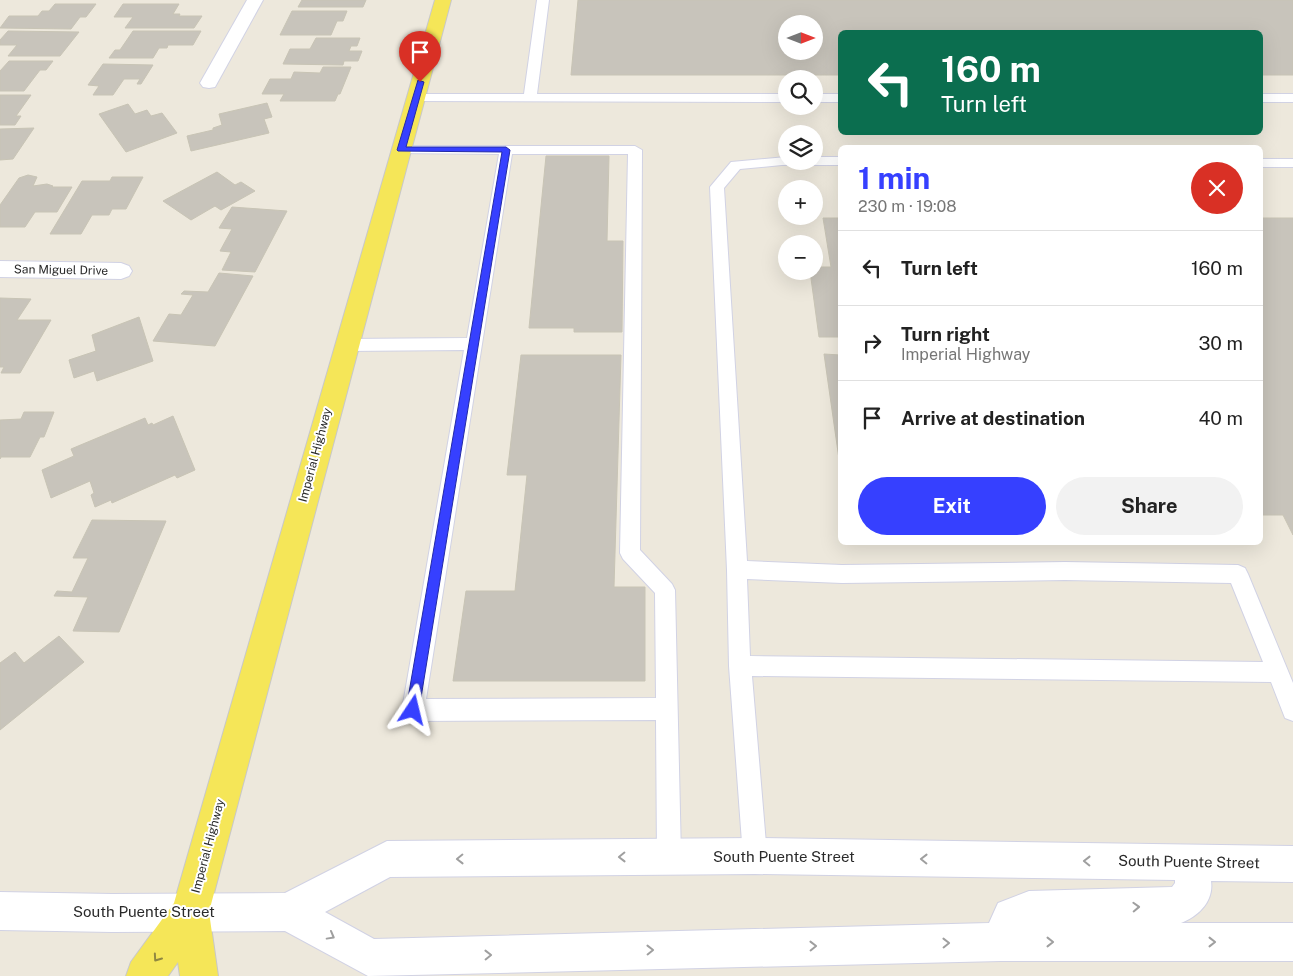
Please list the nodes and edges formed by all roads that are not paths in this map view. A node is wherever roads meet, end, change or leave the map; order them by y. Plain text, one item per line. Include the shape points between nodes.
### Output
1 (255, 0) edge
2 (443, 0) edge
3 (543, 0) edge
4 (209, 83) dead end
5 (416, 98) junction
6 (530, 98) junction
7 (778, 98) edge
8 (823, 98) edge
9 (838, 98) edge
10 (1263, 98) edge
11 (1293, 98) edge
12 (401, 150) junction
13 (506, 150) junction
14 (838, 161) edge
15 (1263, 163) edge
16 (1293, 163) edge
17 (0, 268) edge
18 (121, 271) dead end
19 (346, 344) junction
20 (474, 344) junction
21 (737, 570) junction
22 (740, 666) junction
23 (1277, 672) junction
24 (667, 709) junction
25 (1293, 710) edge
26 (755, 856) junction
27 (668, 857) junction
28 (1192, 863) junction
29 (1293, 864) edge
30 (190, 912) junction
31 (288, 912) junction
32 (2, 917) edge
33 (1001, 942) junction
34 (1293, 942) edge
35 (145, 976) edge
36 (199, 976) edge

1 - 4 street
2 - 5 main road, Imperial Highway
3 - 6 lane
5 - 6 lane
5 - 12 main road, Imperial Highway
6 - 7 lane
8 - 9 lane
10 - 11 lane
12 - 13 lane
12 - 19 main road, Imperial Highway
13 - 20 lane
13 - 24 lane via 635,150 630,552 665,590
14 - 21 lane via 736,165 717,187
15 - 16 lane
17 - 18 street, San Miguel Drive
19 - 20 lane
19 - 30 main road, Imperial Highway
20 - 24 lane via 413,710
21 - 22 lane
21 - 23 lane via 842,574 1064,571 1238,574
22 - 23 lane
22 - 26 lane
23 - 25 lane
24 - 27 lane
26 - 27 street, South Puente Street
28 -> 26 street, South Puente Street
27 -> 31 street, South Puente Street via 387,860
28 - 29 street, South Puente Street
33 -> 28 street via 1011,916 1028,910 1180,905 1194,890
30 - 31 street, South Puente Street
30 - 32 street, South Puente Street
30 -> 35 main road, Imperial Highway
30 - 36 main road, Imperial Highway
31 -> 33 street, South Puente Street via 371,958
33 -> 34 street, South Puente Street

